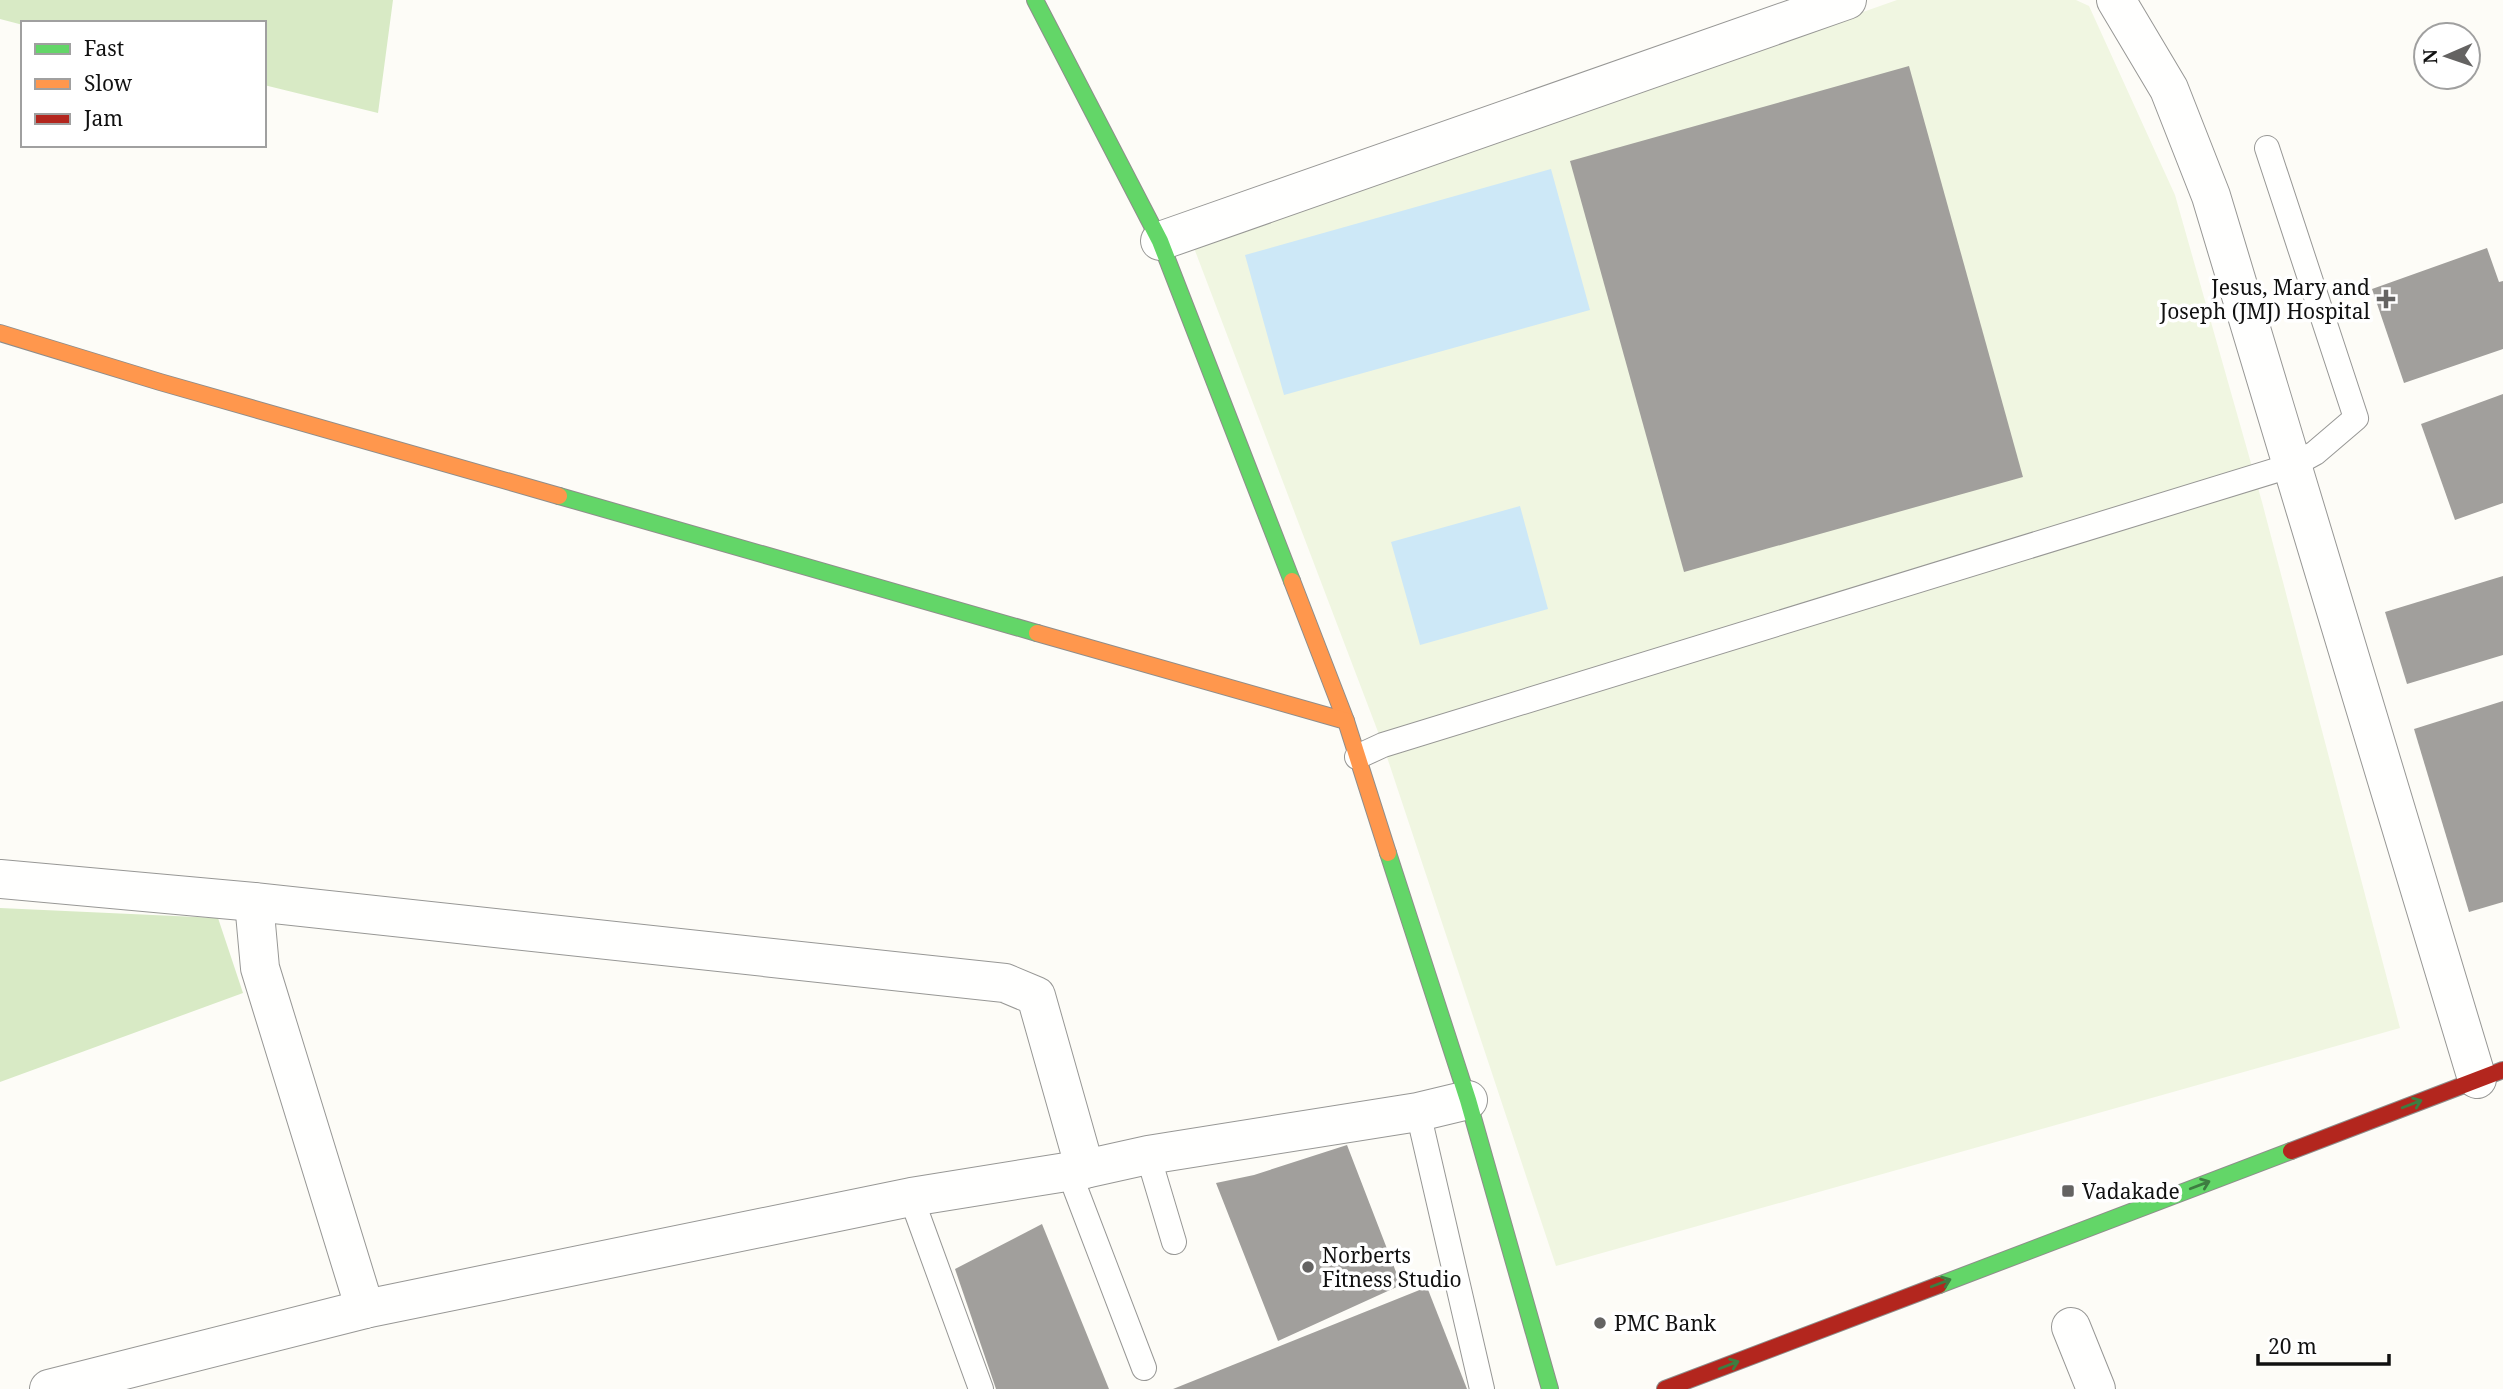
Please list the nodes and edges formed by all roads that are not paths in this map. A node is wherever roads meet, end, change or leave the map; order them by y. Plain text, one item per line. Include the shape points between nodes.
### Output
1 (1035, 0) edge
2 (1847, 0) edge
3 (2116, 0) edge
4 (2267, 148) dead end
5 (1160, 241) junction
6 (0, 333) edge
7 (2292, 465) junction
8 (1346, 722) junction
9 (1357, 757) junction
10 (0, 879) edge
11 (254, 902) junction
12 (2490, 1074) edge
13 (1468, 1100) junction
14 (1418, 1112) junction
15 (1148, 1155) junction
16 (1077, 1170) junction
17 (912, 1197) junction
18 (1174, 1242) dead end
19 (365, 1309) junction
20 (2071, 1327) dead end
21 (1144, 1368) dead end
22 (49, 1389) edge
23 (981, 1389) edge
24 (1482, 1389) edge
25 (1550, 1389) edge
26 (1665, 1389) edge
27 (2096, 1389) edge

1 - 5 main road
2 - 5 street
3 - 7 street via 2169,89 2211,196
4 - 7 lane via 2356,418 2315,453
5 - 8 main road
6 - 8 main road
7 - 9 lane via 1383,745
7 - 12 street
8 - 9 main road
9 - 13 main road
10 - 11 street
11 - 16 street via 1004,983 1036,996
11 - 19 street via 260,968
26 -> 12 main road
13 - 14 street
13 - 25 main road
14 - 15 street
14 - 24 lane
15 - 16 street
15 - 18 lane
16 - 17 street
16 - 21 lane
17 - 19 street
17 - 23 lane
19 - 22 street
20 - 27 street

